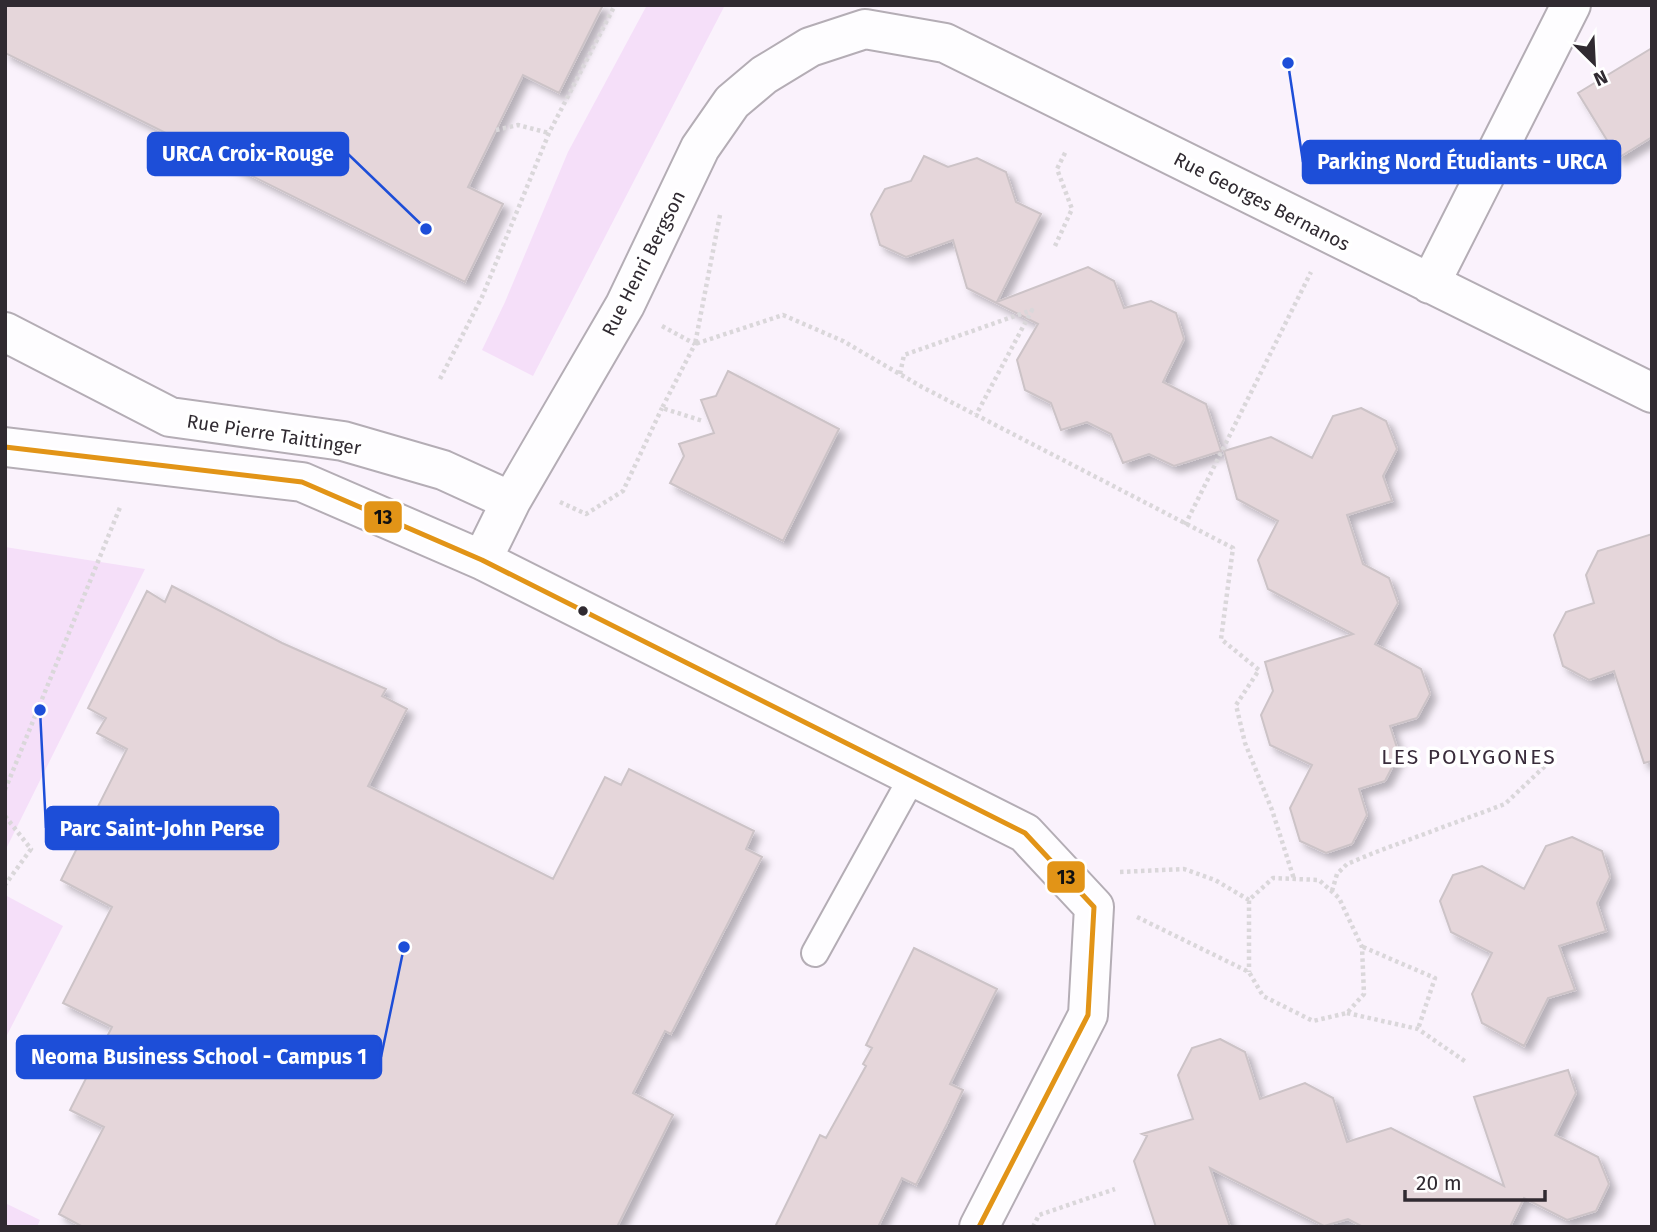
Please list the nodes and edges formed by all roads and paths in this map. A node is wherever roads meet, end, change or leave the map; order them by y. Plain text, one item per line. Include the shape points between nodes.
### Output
1 (615, 5) edge
2 (1570, 5) edge
3 (865, 29) joint
4 (1084, 112) junction
5 (496, 130) dead end
6 (549, 133) junction
7 (720, 211) dead end
8 (1330, 235) junction
9 (1055, 246) dead end
10 (1430, 284) junction
11 (5, 332) edge
12 (695, 344) junction
13 (900, 374) junction
14 (440, 379) dead end
15 (1652, 393) edge
16 (662, 408) junction
17 (976, 415) junction
18 (703, 421) dead end
19 (5, 447) edge
20 (139, 462) junction
21 (516, 491) junction
22 (1185, 525) junction
23 (482, 560) junction
24 (1545, 766) dead end
25 (913, 776) junction
26 (5, 789) edge
27 (5, 816) edge
28 (1064, 874) junction
29 (1294, 879) junction
30 (5, 886) edge
31 (1332, 891) junction
32 (1249, 900) junction
33 (1173, 933) dead end
34 (1363, 947) junction
35 (815, 953) dead end
36 (1250, 972) junction
37 (1347, 1013) junction
38 (1418, 1029) junction
39 (1466, 1062) dead end
40 (1115, 1189) dead end
41 (979, 1227) edge
42 (1033, 1227) edge

1 - 6 path
2 - 10 street
3 - 4 street, Rue Georges Bernanos via 945,43
3 - 21 street, Rue Henri Bergson via 765,62 732,102 700,148 625,304
4 - 8 street, Rue Georges Bernanos
4 - 9 path via 1057,169 1072,209
5 - 6 path via 518,125
6 - 14 path via 482,297
7 - 12 path
8 - 10 street, Rue Georges Bernanos
8 - 22 path
10 - 15 street, Rue Georges Bernanos
11 - 21 street, Rue Pierre Taittinger via 170,417 343,441
12 - 13 path via 783,315 843,341
12 - 16 path
13 - 17 path
13 - 17 path via 904,355 1031,310
16 - 18 path
16 - 21 path via 623,491 586,514
17 - 22 path
19 - 20 street
20 - 23 street via 302,482
20 - 26 path
21 - 23 street, Rue Henri Bergson
22 - 29 path via 1233,548 1221,639 1259,670 1236,705
23 - 25 street
24 - 31 path via 1504,804 1347,864 1337,874
25 - 28 street via 1025,833
25 - 35 lane
27 - 30 path via 31,849
28 - 32 path via 1184,869
28 - 41 street via 1094,907 1088,1015
29 - 31 path via 1319,880
29 - 32 path via 1273,877
31 - 34 path
32 - 36 path
33 - 36 path
34 - 37 path via 1364,994
34 - 38 path via 1435,978
36 - 37 path via 1263,996 1313,1021
37 - 38 path
38 - 39 path
40 - 42 path via 1039,1215

